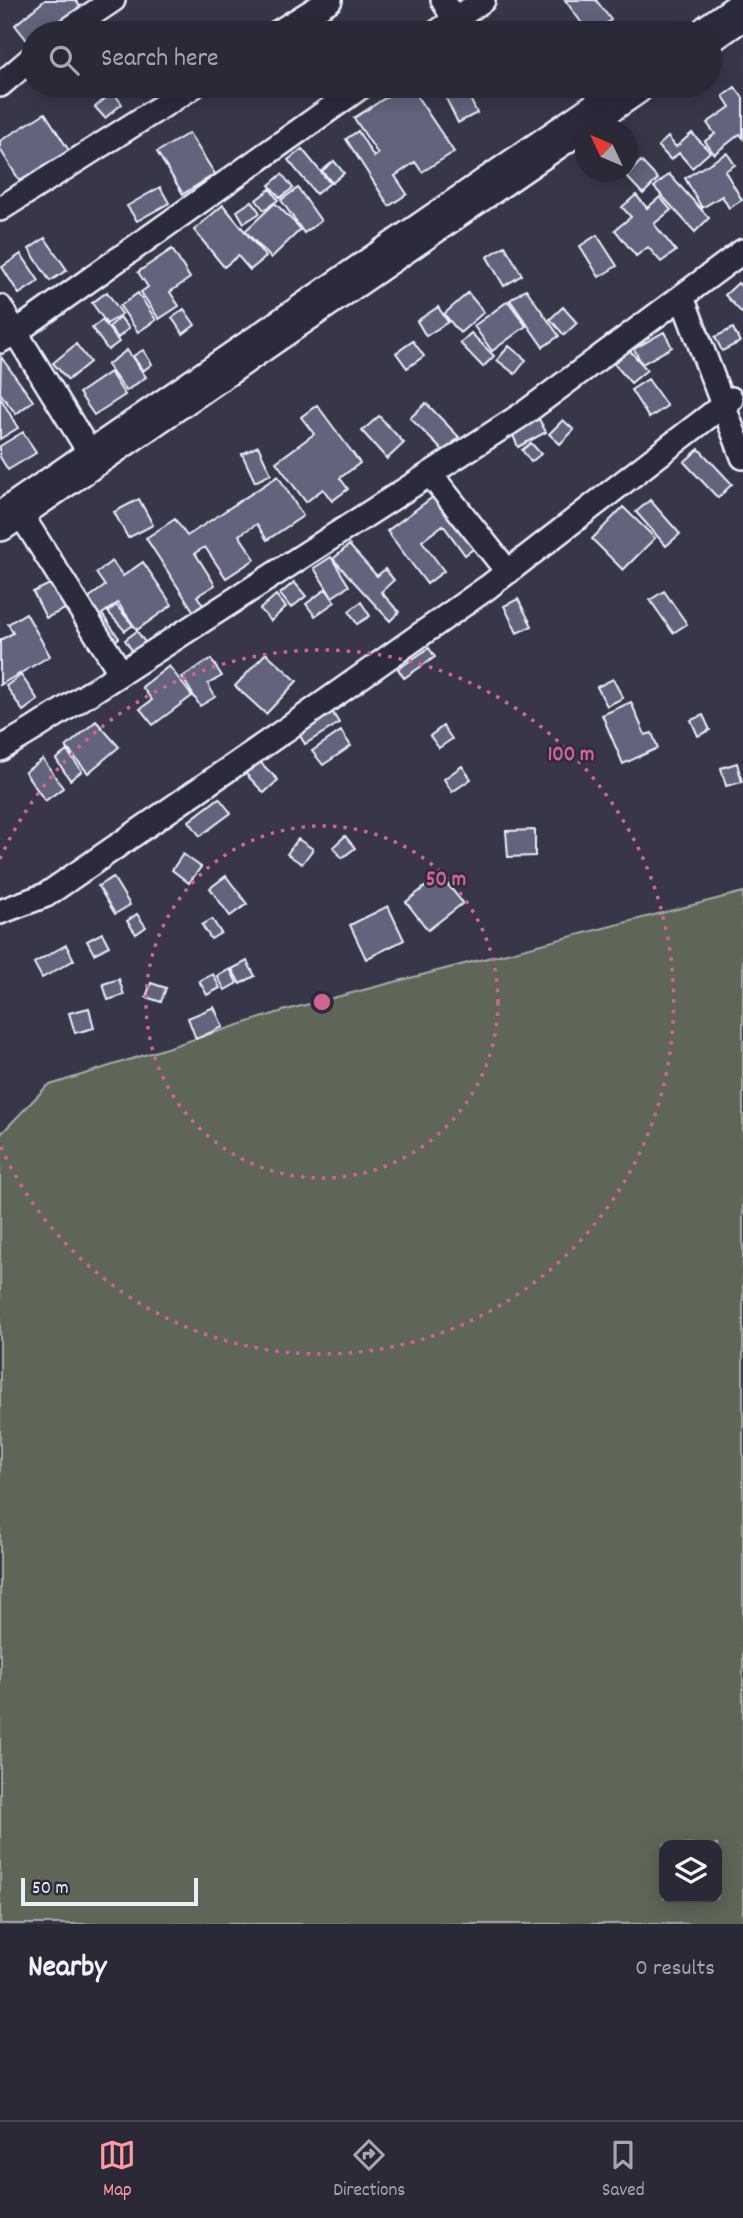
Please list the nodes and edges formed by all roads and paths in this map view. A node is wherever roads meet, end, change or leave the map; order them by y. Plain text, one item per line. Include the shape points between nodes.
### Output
1 (113, 0) edge
2 (330, 0) edge
3 (443, 0) edge
4 (483, 0) edge
5 (743, 10) edge
6 (82, 21) edge
7 (296, 21) edge
8 (445, 21) edge
9 (453, 21) edge
10 (722, 25) edge
11 (21, 67) edge
12 (0, 85) edge
13 (175, 98) edge
14 (345, 98) edge
15 (617, 98) edge
16 (0, 209) edge
17 (743, 251) edge
18 (682, 297) junction
19 (0, 307) edge
20 (8, 337) edge
21 (727, 402) junction
22 (743, 457) edge
23 (93, 458) junction
24 (430, 474) junction
25 (9, 516) edge
26 (508, 572) junction
27 (121, 673) junction
28 (0, 749) edge
29 (0, 912) edge

1 - 6 street
2 - 7 street
3 - 8 street
4 - 9 street
5 - 10 highway
11 - 12 street
13 - 16 street
14 - 20 street
15 - 23 highway
17 - 18 street
18 - 21 street
18 - 24 street via 526,412
19 - 20 street
20 - 23 street
21 - 22 street
21 - 26 street
23 - 25 highway
24 - 26 street
24 - 27 street
25 - 27 street
26 - 29 street via 47,895
27 - 28 street

